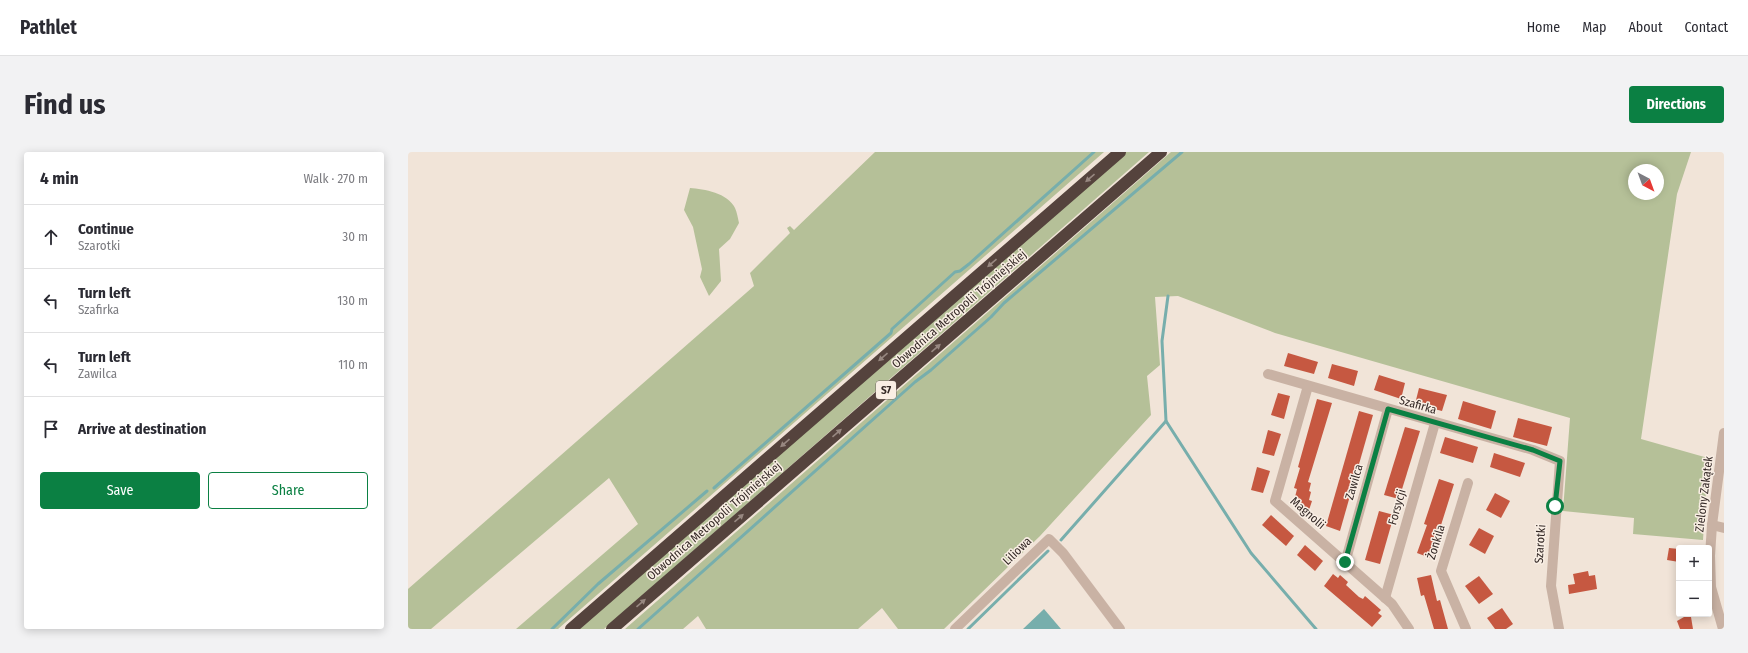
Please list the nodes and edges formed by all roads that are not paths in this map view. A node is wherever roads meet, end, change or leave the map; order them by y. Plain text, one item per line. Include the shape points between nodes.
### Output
1 (1120, 152) edge
2 (1161, 152) edge
3 (1268, 374) dead end
4 (1308, 386) junction
5 (1388, 409) junction
6 (1435, 423) junction
7 (1724, 433) edge
8 (1560, 461) joint
9 (1468, 483) dead end
10 (1712, 525) junction
11 (1724, 528) edge
12 (1345, 562) junction
13 (1385, 598) junction
14 (571, 629) edge
15 (612, 629) edge
16 (955, 629) edge
17 (1120, 629) edge
18 (1409, 629) edge
19 (1466, 629) edge
20 (1559, 629) edge
21 (1723, 629) edge

1 -> 14 highway, Obwodnica Metropolii Trójmiejskiej / S7
15 -> 2 highway, Obwodnica Metropolii Trójmiejskiej / S7
3 - 4 street, Szafirka
4 - 5 street, Szafirka
4 - 12 street, Magnolii via 1275,501
5 - 6 street, Szafirka
5 - 12 street, Zawilca
6 - 8 street, Szafirka via 1533,450
6 - 13 street, Forsycji
7 - 10 street, Zielony Zakątek
8 - 20 street, Szarotki via 1550,586
9 - 19 street, Żonkila via 1441,571
10 - 11 street
10 - 21 street, Zielony Zakątek via 1711,587
12 - 13 street, Magnolii
13 - 18 street, Magnolii
16 - 17 street, Liliowa via 1048,539 1062,553

